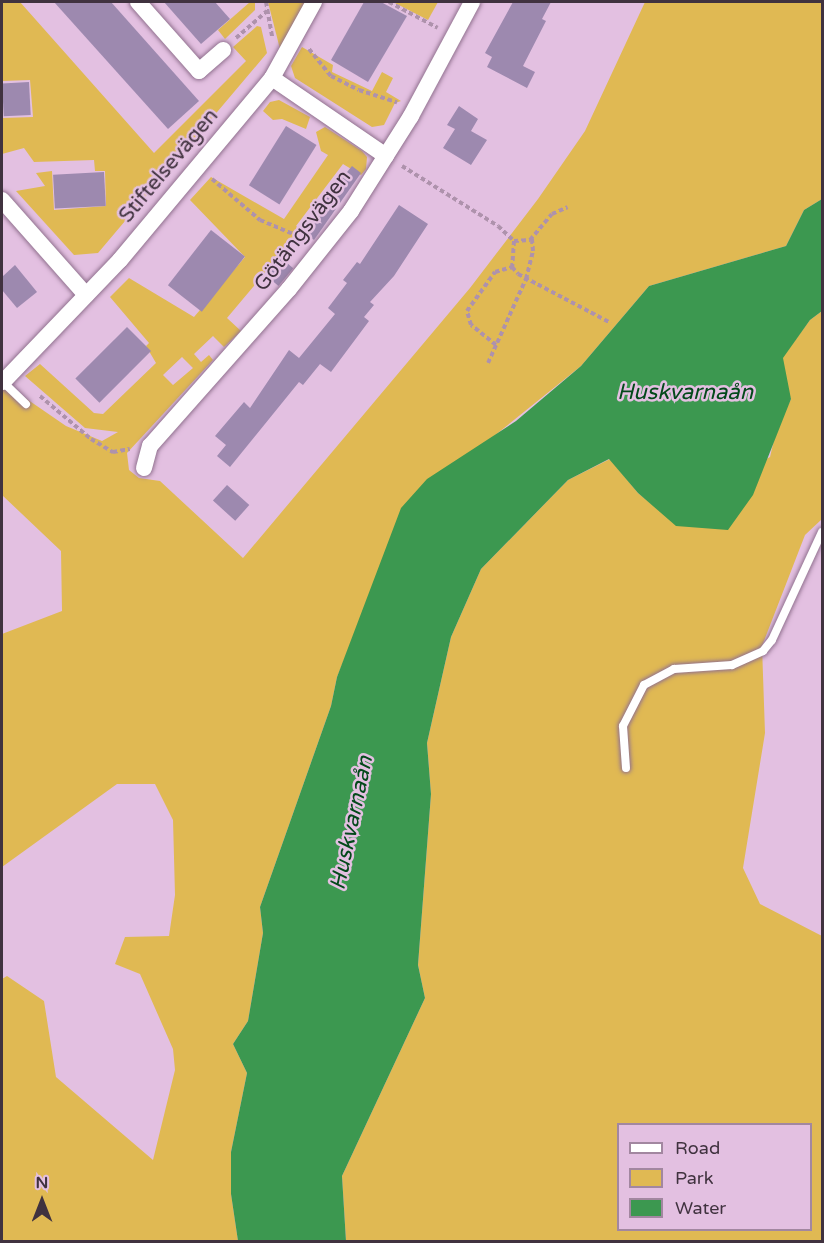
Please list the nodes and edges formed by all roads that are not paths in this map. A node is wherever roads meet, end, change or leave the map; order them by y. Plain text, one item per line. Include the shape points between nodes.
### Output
1 (138, 2) edge
2 (314, 2) edge
3 (472, 2) edge
4 (223, 50) road end
5 (272, 78) junction
6 (386, 156) junction
7 (2, 200) edge
8 (87, 295) junction
9 (3, 382) joint
10 (26, 404) dead end
11 (144, 468) dead end
12 (822, 532) edge
13 (626, 768) dead end

1 - 4 street via 199,71
2 - 5 street, Stiftelsevägen
3 - 6 street, Götängsvägen
5 - 6 street
5 - 8 street, Stiftelsevägen via 198,170
6 - 11 street, Götängsvägen via 351,211 289,289 150,446
7 - 8 street
8 - 9 street, Stiftelsevägen
9 - 10 lane
12 - 13 lane via 772,640 763,651 732,665 674,669 644,685 623,726

